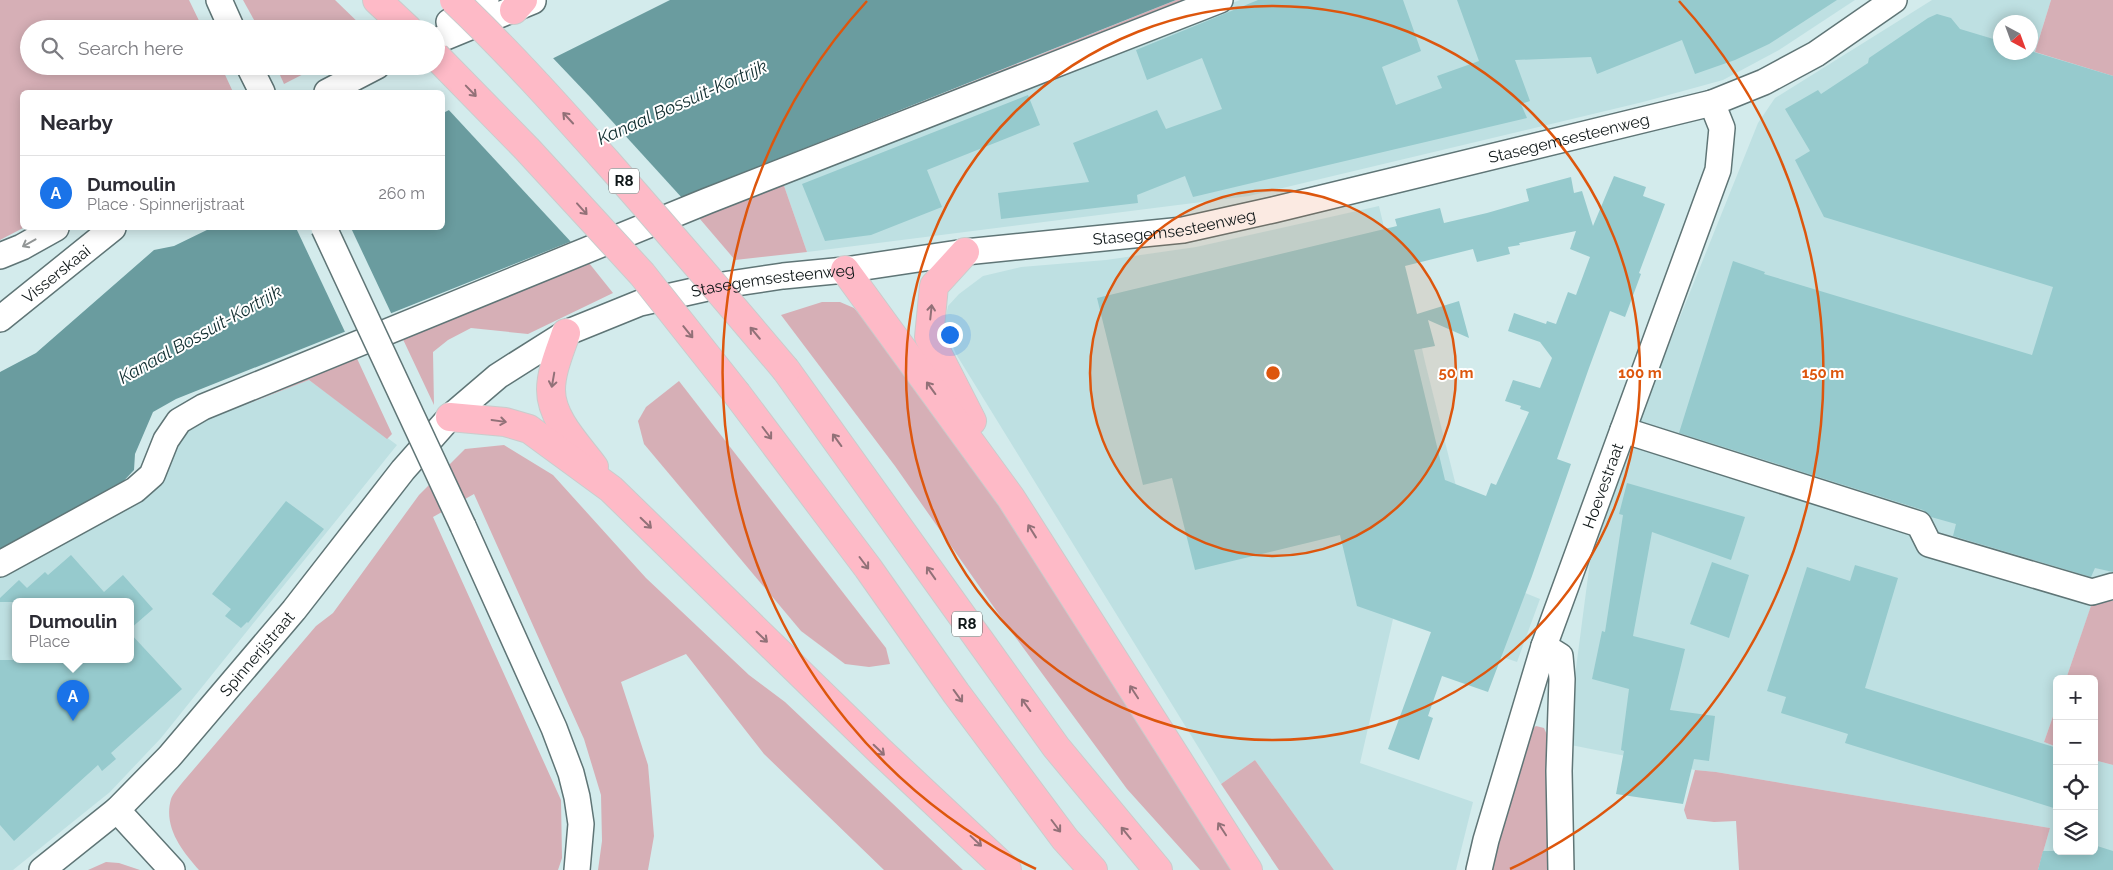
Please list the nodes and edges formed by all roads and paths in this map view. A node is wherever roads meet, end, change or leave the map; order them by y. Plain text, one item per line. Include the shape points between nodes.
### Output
1 (219, 0) edge
2 (377, 0) edge
3 (454, 0) edge
4 (486, 0) edge
5 (1220, 0) edge
6 (1894, 0) edge
7 (524, 3) edge
8 (228, 20) edge
9 (398, 20) edge
10 (445, 25) edge
11 (445, 37) edge
12 (445, 65) edge
13 (254, 75) edge
14 (360, 75) edge
15 (261, 90) edge
16 (331, 90) edge
17 (1712, 104) junction
18 (52, 230) edge
19 (111, 230) edge
20 (325, 230) edge
21 (965, 252) junction
22 (0, 256) edge
23 (845, 270) junction
24 (0, 319) edge
25 (566, 333) junction
26 (450, 417) junction
27 (1623, 430) junction
28 (611, 489) junction
29 (1011, 498) junction
30 (0, 564) edge
31 (2113, 586) edge
32 (1544, 646) junction
33 (117, 810) junction
34 (42, 870) edge
35 (172, 870) edge
36 (577, 870) edge
37 (1007, 870) edge
38 (1093, 870) edge
39 (1158, 870) edge
40 (1248, 870) edge
41 (1479, 870) edge
42 (1561, 870) edge

1 - 8 street
2 - 9 highway
39 -> 3 highway, R8, bridge via 1056,747 786,370 572,122
4 - 10 street
5 - 30 street via 707,201 203,407 178,421 166,440 152,475 135,490
6 - 17 street, Stasegemsesteenweg via 1816,54 1764,82
7 - 11 street
12 -> 38 highway, bridge via 642,274 868,568 1065,839
13 - 15 street
14 - 16 street
17 - 21 street, Stasegemsesteenweg via 1183,230
17 - 27 street, Hoevestraat via 1722,128 1718,170
18 -> 22 street
19 - 24 street, Visserskaai
20 - 36 street, bridge via 550,720 577,797 581,824
21 - 23 street, Stasegemsesteenweg
29 -> 21 highway via 928,337 934,286
23 - 25 street, Stasegemsesteenweg via 752,280 683,293 640,303
29 -> 23 highway
25 - 26 street, Stasegemsesteenweg via 498,376
25 -> 28 highway via 552,383 553,406 559,419
26 -> 28 highway via 499,421 529,429
26 - 33 street, Spinnerijstraat via 403,470 294,610 169,757
27 - 31 street via 1919,524 1930,544 2092,592
27 - 32 street, Hoevestraat
28 -> 37 highway
40 -> 29 highway
32 - 41 street, Hoevestraat
32 - 42 street via 1560,656 1562,679 1559,771
33 - 34 street, Spinnerijstraat
33 - 35 street

